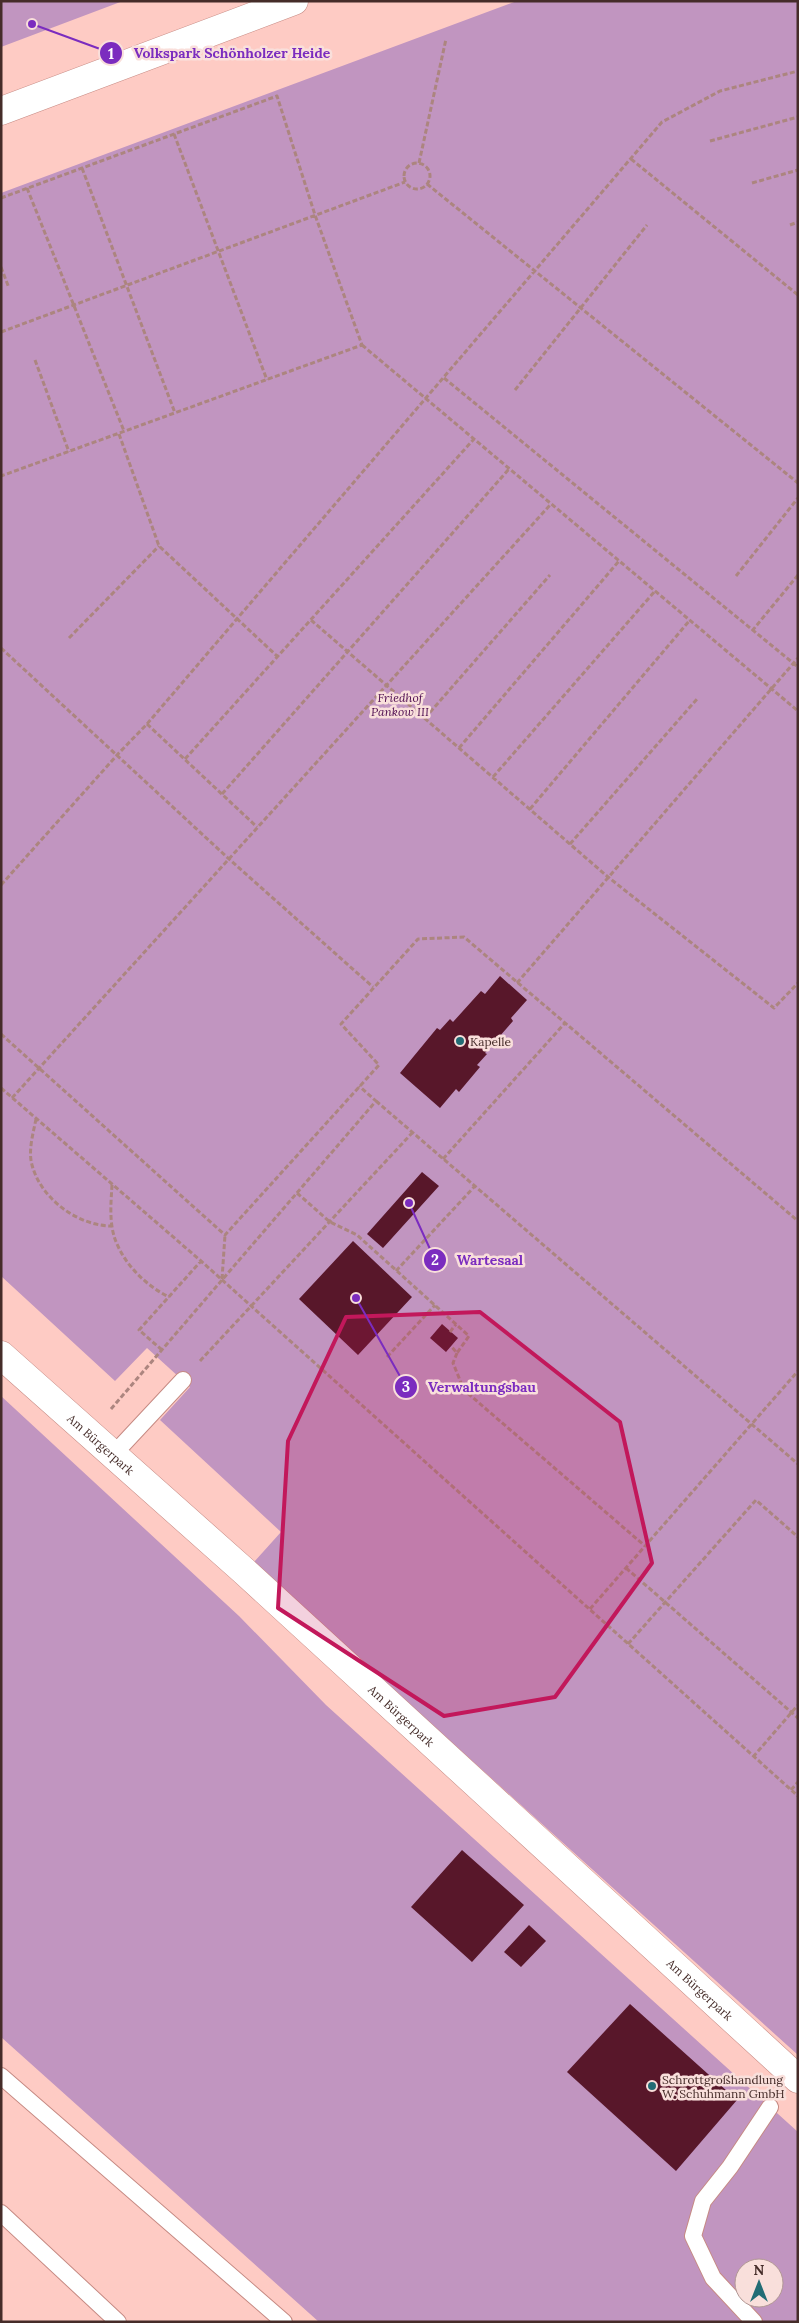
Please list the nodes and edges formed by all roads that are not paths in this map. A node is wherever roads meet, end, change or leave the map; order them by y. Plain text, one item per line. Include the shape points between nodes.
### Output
1 (294, 1) edge
2 (1, 111) edge
3 (1, 1355) edge
4 (183, 1380) road end
5 (112, 1456) junction
6 (1, 2076) edge
7 (798, 2079) edge
8 (770, 2107) dead end
9 (1, 2213) edge
10 (118, 2322) edge
11 (284, 2322) edge
12 (754, 2322) edge

1 - 2 street
3 - 5 street, Am Bürgerpark
4 - 5 lane
5 - 7 street, Am Bürgerpark via 244,1571
6 - 11 lane
8 - 12 lane via 703,2201 693,2236 714,2278
9 - 10 lane

